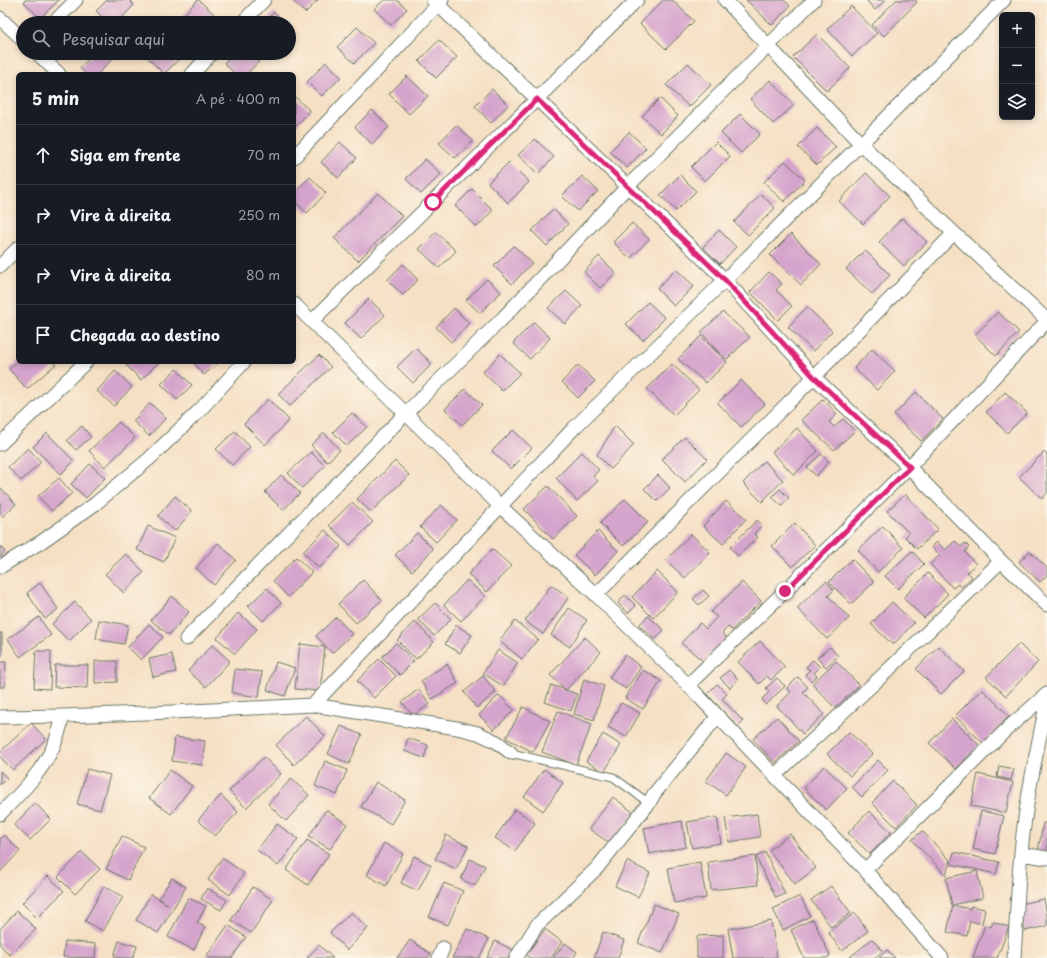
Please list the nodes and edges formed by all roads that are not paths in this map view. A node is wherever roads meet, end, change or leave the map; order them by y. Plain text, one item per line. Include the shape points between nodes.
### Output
1 (76, 0) edge
2 (264, 0) edge
3 (637, 0) edge
4 (726, 0) edge
5 (814, 0) edge
6 (1004, 0) edge
7 (438, 1) edge
8 (60, 16) edge
9 (249, 16) edge
10 (0, 18) edge
11 (16, 33) edge
12 (768, 45) junction
13 (44, 60) edge
14 (205, 60) edge
15 (57, 72) edge
16 (194, 72) edge
17 (537, 99) junction
18 (861, 144) junction
19 (296, 155) edge
20 (628, 186) junction
21 (954, 233) junction
22 (16, 250) edge
23 (0, 266) edge
24 (725, 280) junction
25 (296, 307) edge
26 (312, 320) junction
27 (1047, 321) edge
28 (84, 364) edge
29 (242, 364) edge
30 (814, 377) junction
31 (405, 414) junction
32 (0, 444) edge
33 (910, 467) junction
34 (500, 506) junction
35 (1001, 561) junction
36 (0, 566) edge
37 (596, 596) junction
38 (1047, 605) edge
39 (186, 639) dead end
40 (688, 685) junction
41 (1047, 694) edge
42 (1047, 700) edge
43 (313, 706) junction
44 (63, 716) junction
45 (718, 716) junction
46 (0, 717) edge
47 (511, 753) joint
48 (775, 775) junction
49 (649, 803) junction
50 (0, 814) edge
51 (1021, 854) junction
52 (1047, 858) edge
53 (865, 870) junction
54 (516, 958) edge
55 (942, 958) edge
56 (1014, 958) edge

1 - 8 street
2 - 9 street
3 - 17 street
4 - 12 street
5 - 12 street
6 - 18 street
7 - 17 street
7 - 19 street
10 - 11 street
12 - 18 street
12 - 20 street
13 - 15 street
14 - 16 street
17 - 20 street
17 - 26 street
18 - 21 street
18 - 24 street
20 - 24 street
20 - 31 street via 502,319
21 - 27 street
21 - 30 street
22 - 23 street
24 - 30 street
24 - 34 street via 574,428
25 - 26 street
26 - 31 street
27 - 33 street
28 - 32 street
29 - 36 street via 149,460 95,504 41,542
30 - 33 street
30 - 37 street
31 - 34 street
31 - 39 street
33 - 35 street
33 - 40 street
34 - 37 street
34 - 43 street
35 - 38 street
35 - 48 street
37 - 40 street
40 - 45 street
41 - 53 street via 1008,728
42 - 51 street via 1032,774
43 - 44 street
43 - 47 street via 457,728 478,733 497,742
44 - 46 street
44 - 50 street via 56,740 43,766
45 - 48 street
45 - 49 street
47 - 49 lane via 613,777
48 - 53 street
49 - 54 street via 597,868 537,925
51 - 52 street
51 - 56 street
53 - 55 street

